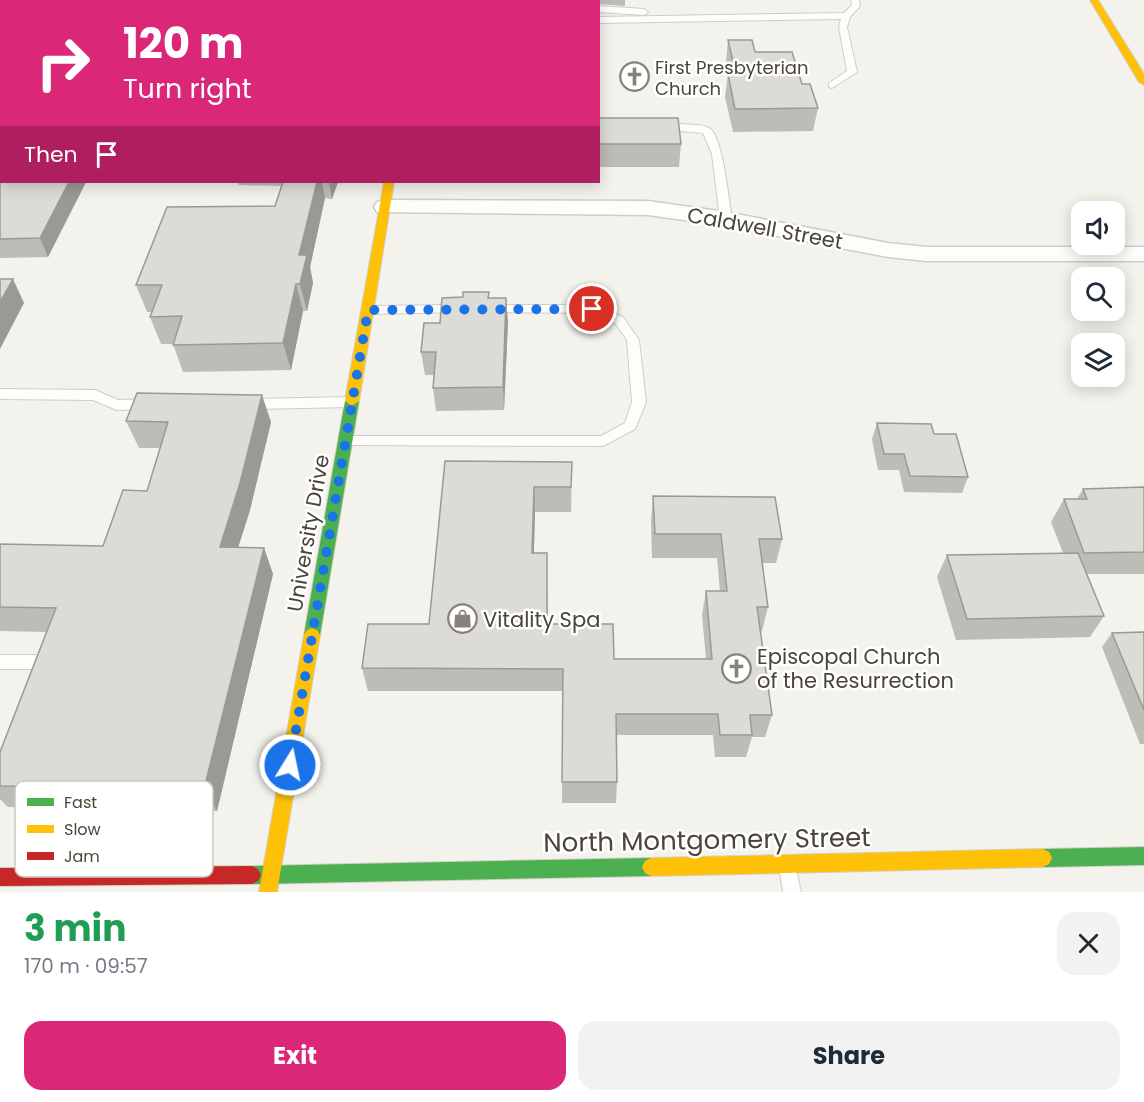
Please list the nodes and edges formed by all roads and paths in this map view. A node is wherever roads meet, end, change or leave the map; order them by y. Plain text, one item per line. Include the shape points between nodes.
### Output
1 (855, 0) edge
2 (1094, 0) edge
3 (600, 9) edge
4 (846, 16) junction
5 (696, 18) junction
6 (600, 20) edge
7 (1144, 82) edge
8 (832, 85) dead end
9 (647, 129) edge
10 (389, 183) edge
11 (385, 207) junction
12 (726, 219) junction
13 (1144, 254) edge
14 (368, 310) junction
15 (0, 394) edge
16 (352, 402) junction
17 (162, 404) edge
18 (231, 404) edge
19 (345, 441) junction
20 (0, 662) edge
21 (47, 662) edge
22 (1144, 856) edge
23 (788, 862) junction
24 (272, 874) junction
25 (213, 875) edge
26 (68, 877) edge
27 (0, 878) edge
28 (268, 892) edge
29 (792, 892) edge

1 - 4 lane via 856,6
2 - 7 street
3 - 5 lane
4 - 5 lane
4 - 8 lane via 843,27 852,72
5 - 6 lane
9 - 12 lane via 707,130 717,154
10 - 11 street, University Drive
11 - 12 street, Caldwell Street via 648,208
11 - 14 street, University Drive
12 - 13 street, Caldwell Street via 927,254
14 - 16 street, University Drive
14 - 19 lane via 592,309 619,320 633,340 639,402 630,426 603,441
15 - 17 lane via 95,395 117,405
16 - 18 lane
16 - 19 street, University Drive
19 - 24 street, University Drive
20 - 21 lane
22 - 23 street, North Montgomery Street
23 - 24 street, North Montgomery Street
23 - 29 lane
24 - 25 street, North Montgomery Street
24 - 28 street, University Drive
26 - 27 street, North Montgomery Street

